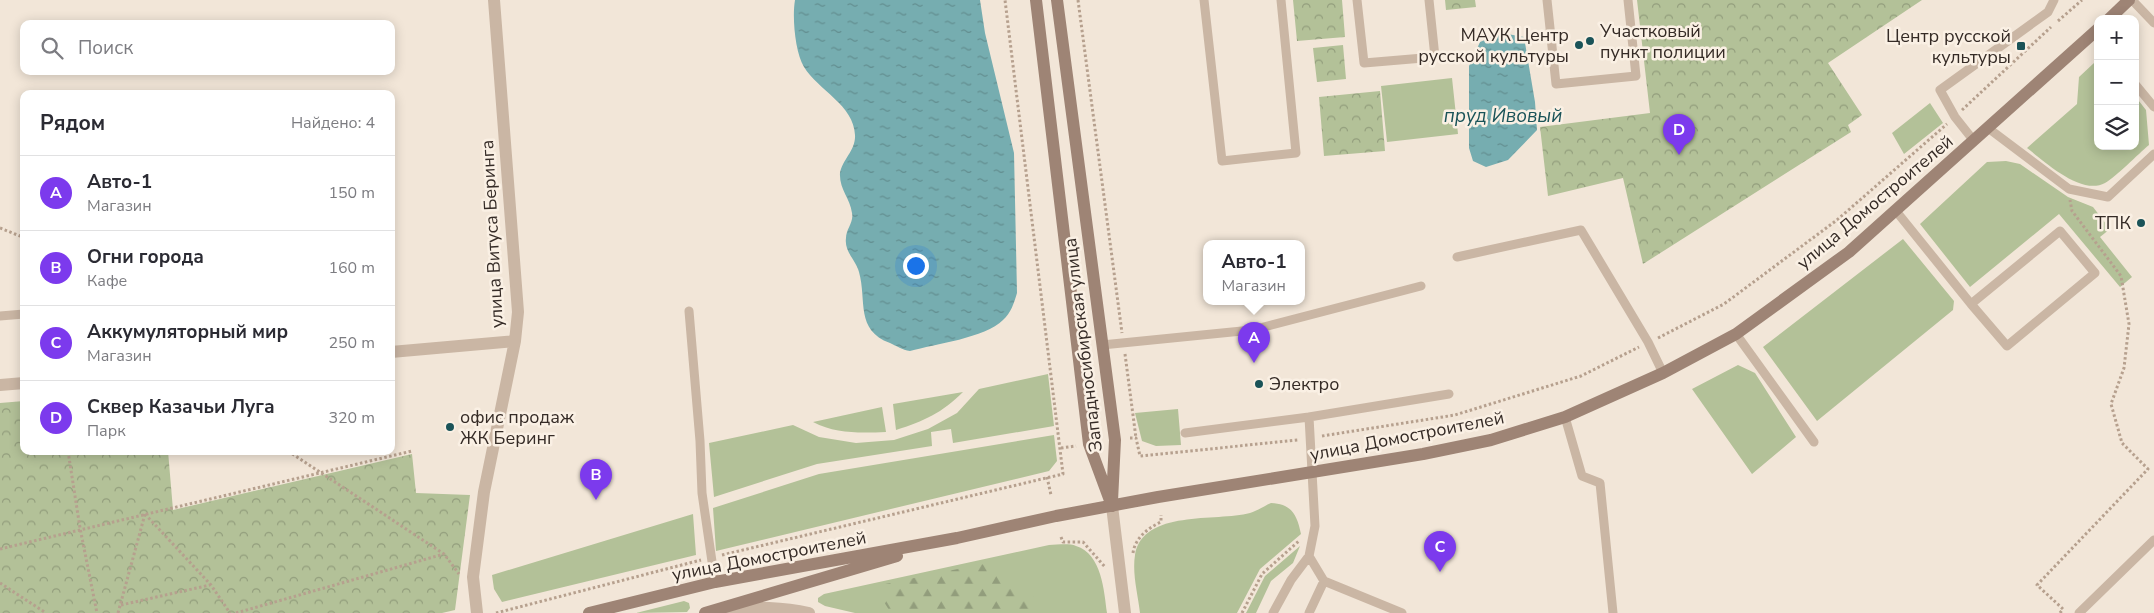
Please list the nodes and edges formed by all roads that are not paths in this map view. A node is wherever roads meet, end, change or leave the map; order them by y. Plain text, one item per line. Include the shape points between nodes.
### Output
1 (494, 0) edge
2 (1036, 0) edge
3 (1057, 0) edge
4 (1204, 0) edge
5 (1281, 0) edge
6 (1357, 0) edge
7 (1429, 0) edge
8 (1547, 0) edge
9 (1628, 0) edge
10 (2054, 0) edge
11 (2129, 0) edge
12 (2132, 0) edge
13 (2113, 15) edge
14 (2154, 23) edge
15 (2094, 35) edge
16 (2139, 89) edge
17 (2154, 107) edge
18 (1988, 128) junction
19 (1974, 141) junction
20 (2154, 154) edge
21 (1896, 211) junction
22 (1457, 257) dead end
23 (1421, 286) dead end
24 (1971, 304) junction
25 (689, 311) dead end
26 (20, 314) edge
27 (0, 316) edge
28 (1736, 334) junction
29 (515, 341) junction
30 (1102, 345) junction
31 (395, 352) edge
32 (1663, 373) junction
33 (20, 383) edge
34 (0, 385) edge
35 (1449, 394) dead end
36 (1308, 417) junction
37 (1565, 417) junction
38 (1185, 433) dead end
39 (1814, 442) dead end
40 (1312, 473) junction
41 (1112, 506) junction
42 (957, 538) junction
43 (2154, 540) edge
44 (1309, 556) junction
45 (715, 582) junction
46 (1324, 582) junction
47 (723, 608) junction
48 (477, 613) edge
49 (589, 613) edge
50 (705, 613) edge
51 (809, 613) edge
52 (1125, 613) edge
53 (1273, 613) edge
54 (1309, 613) edge
55 (1402, 613) edge
56 (1613, 613) edge
57 (2079, 613) edge

1 - 29 street, улица Витуса Беринга via 518,312
2 - 41 main road, Западносибирская улица via 1089,444
3 - 30 main road, Западносибирская улица
4 - 5 lane via 1222,161 1296,153
6 - 7 lane via 1364,63 1435,57
8 - 9 lane via 1556,84 1636,76
10 - 19 lane via 2048,12 1940,90
11 - 13 main road
12 - 14 lane
15 - 18 main road, улица Домостроителей
16 - 17 lane
18 - 19 main road, улица Домостроителей
18 - 20 lane via 2069,189 2108,197
19 - 21 main road, улица Домостроителей
21 - 24 lane
21 - 28 main road, улица Домостроителей via 1849,252
22 - 32 lane via 1581,230
23 - 30 lane via 1252,330
24 - 24 lane via 2060,231 2095,274 2006,346
25 - 45 lane via 702,493
26 - 27 lane
28 - 32 main road, улица Домостроителей
28 - 39 lane
29 - 31 street
29 - 48 street, улица Витуса Беринга via 484,492 473,577
30 - 41 main road, Западносибирская улица via 1115,440
32 - 37 main road, улица Домостроителей
33 - 34 street
35 - 36 lane
36 - 38 lane
36 - 40 lane
37 - 40 main road, улица Домостроителей via 1490,440
37 - 56 lane via 1582,476 1600,484
40 - 41 main road, улица Домостроителей
40 - 44 lane via 1315,526
41 - 42 main road, улица Домостроителей
41 - 52 street
42 - 45 main road, улица Домостроителей
42 - 47 main road, улица Домостроителей
43 - 57 lane
44 - 46 lane
44 - 53 lane
45 - 49 main road, улица Домостроителей
46 - 54 lane
46 - 55 lane
47 - 50 main road, улица Домостроителей
47 - 51 street via 761,607

